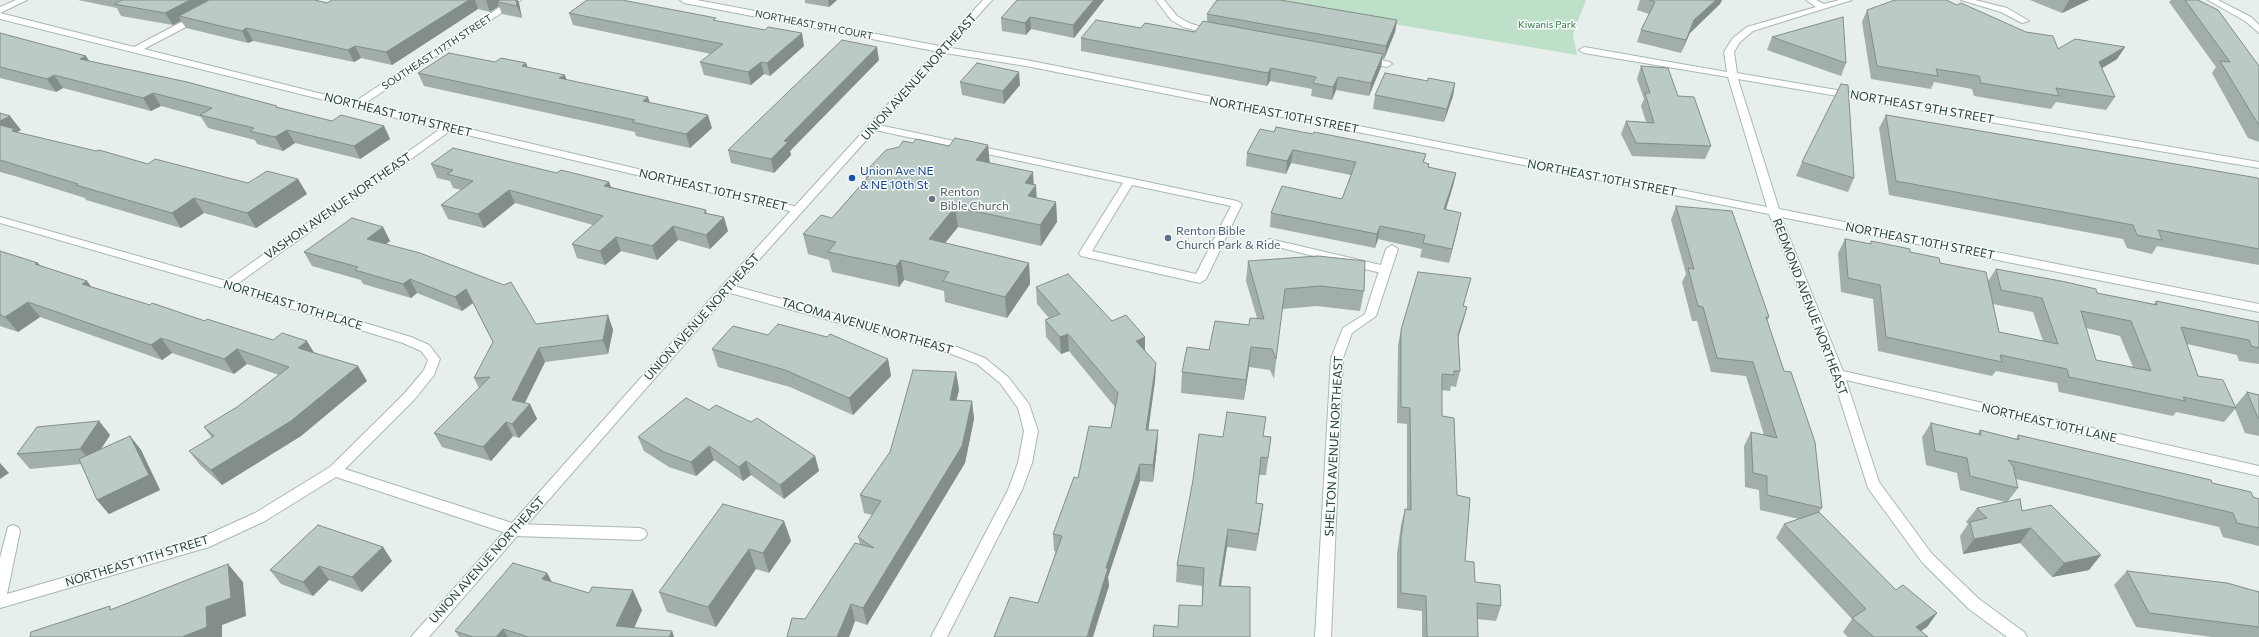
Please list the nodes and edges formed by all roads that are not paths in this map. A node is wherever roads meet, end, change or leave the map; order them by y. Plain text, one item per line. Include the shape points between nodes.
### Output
1 (23, 0) edge
2 (517, 0) edge
3 (684, 0) edge
4 (988, 0) edge
5 (1160, 0) edge
6 (1810, 0) edge
7 (1848, 0) edge
8 (1965, 0) edge
9 (2212, 0) edge
10 (1823, 7) junction
11 (0, 10) edge
12 (204, 14) edge
13 (0, 16) edge
14 (2025, 21) dead end
15 (2259, 30) edge
16 (1225, 35) edge
17 (137, 50) junction
18 (945, 50) junction
19 (1584, 50) dead end
20 (1356, 58) edge
21 (1387, 64) dead end
22 (1732, 74) junction
23 (356, 105) junction
24 (874, 127) junction
25 (448, 128) junction
26 (2259, 165) edge
27 (1129, 181) junction
28 (798, 210) junction
29 (1774, 212) junction
30 (0, 220) edge
31 (1270, 242) dead end
32 (1392, 249) dead end
33 (1385, 270) junction
34 (228, 285) junction
35 (727, 288) junction
36 (2259, 308) edge
37 (1838, 374) junction
38 (335, 471) junction
39 (2259, 471) edge
40 (515, 530) junction
41 (13, 531) dead end
42 (640, 534) dead end
43 (0, 593) edge
44 (0, 602) edge
45 (418, 637) edge
46 (939, 637) edge
47 (1324, 637) edge
48 (2019, 637) edge

1 - 11 street
2 - 23 street, SOUTHEAST 117TH STREET
3 - 18 street, NORTHEAST 9TH COURT
4 - 18 street, UNION AVENUE NORTHEAST
5 - 16 street via 1174,18 1186,25
6 - 10 street
7 - 10 street, REDMOND AVENUE NORTHEAST
8 - 14 street via 2004,10
9 - 15 street via 2248,19
10 - 22 street, REDMOND AVENUE NORTHEAST via 1750,29 1736,40 1729,52
12 - 17 street
13 - 17 street, NORTHEAST 10TH STREET
17 - 23 street, NORTHEAST 10TH STREET
18 - 24 street, UNION AVENUE NORTHEAST
18 - 29 street, NORTHEAST 10TH STREET via 1026,63
19 - 22 street, NORTHEAST 9TH STREET
20 - 21 street
22 - 26 street, NORTHEAST 9TH STREET
22 - 29 street, REDMOND AVENUE NORTHEAST
23 - 25 street, NORTHEAST 10TH STREET
24 - 27 street
24 - 28 street, UNION AVENUE NORTHEAST
25 - 28 street, NORTHEAST 10TH STREET
25 - 34 street, VASHON AVENUE NORTHEAST
27 - 27 street via 1237,204 1200,279 1084,253
28 - 35 street, UNION AVENUE NORTHEAST
29 - 36 street, NORTHEAST 10TH STREET
29 - 37 street, REDMOND AVENUE NORTHEAST
30 - 34 street, NORTHEAST 10TH PLACE
31 - 33 street
32 - 33 street, SHELTON AVENUE NORTHEAST
33 - 47 street, SHELTON AVENUE NORTHEAST via 1370,316 1346,331 1337,358
34 - 38 street, NORTHEAST 10TH PLACE via 407,340 425,348 434,359 430,372 409,396
35 - 40 street, UNION AVENUE NORTHEAST
35 - 46 street, TACOMA AVENUE NORTHEAST via 953,350 981,361 1004,380 1024,407 1031,431 1025,463 1015,490
37 - 39 street, NORTHEAST 10TH LANE
37 - 48 street, REDMOND AVENUE NORTHEAST via 1873,484 1927,558 1974,604
38 - 40 street
38 - 44 street, NORTHEAST 11TH STREET via 260,517 204,543
40 - 42 street
40 - 45 street, UNION AVENUE NORTHEAST
41 - 43 street

